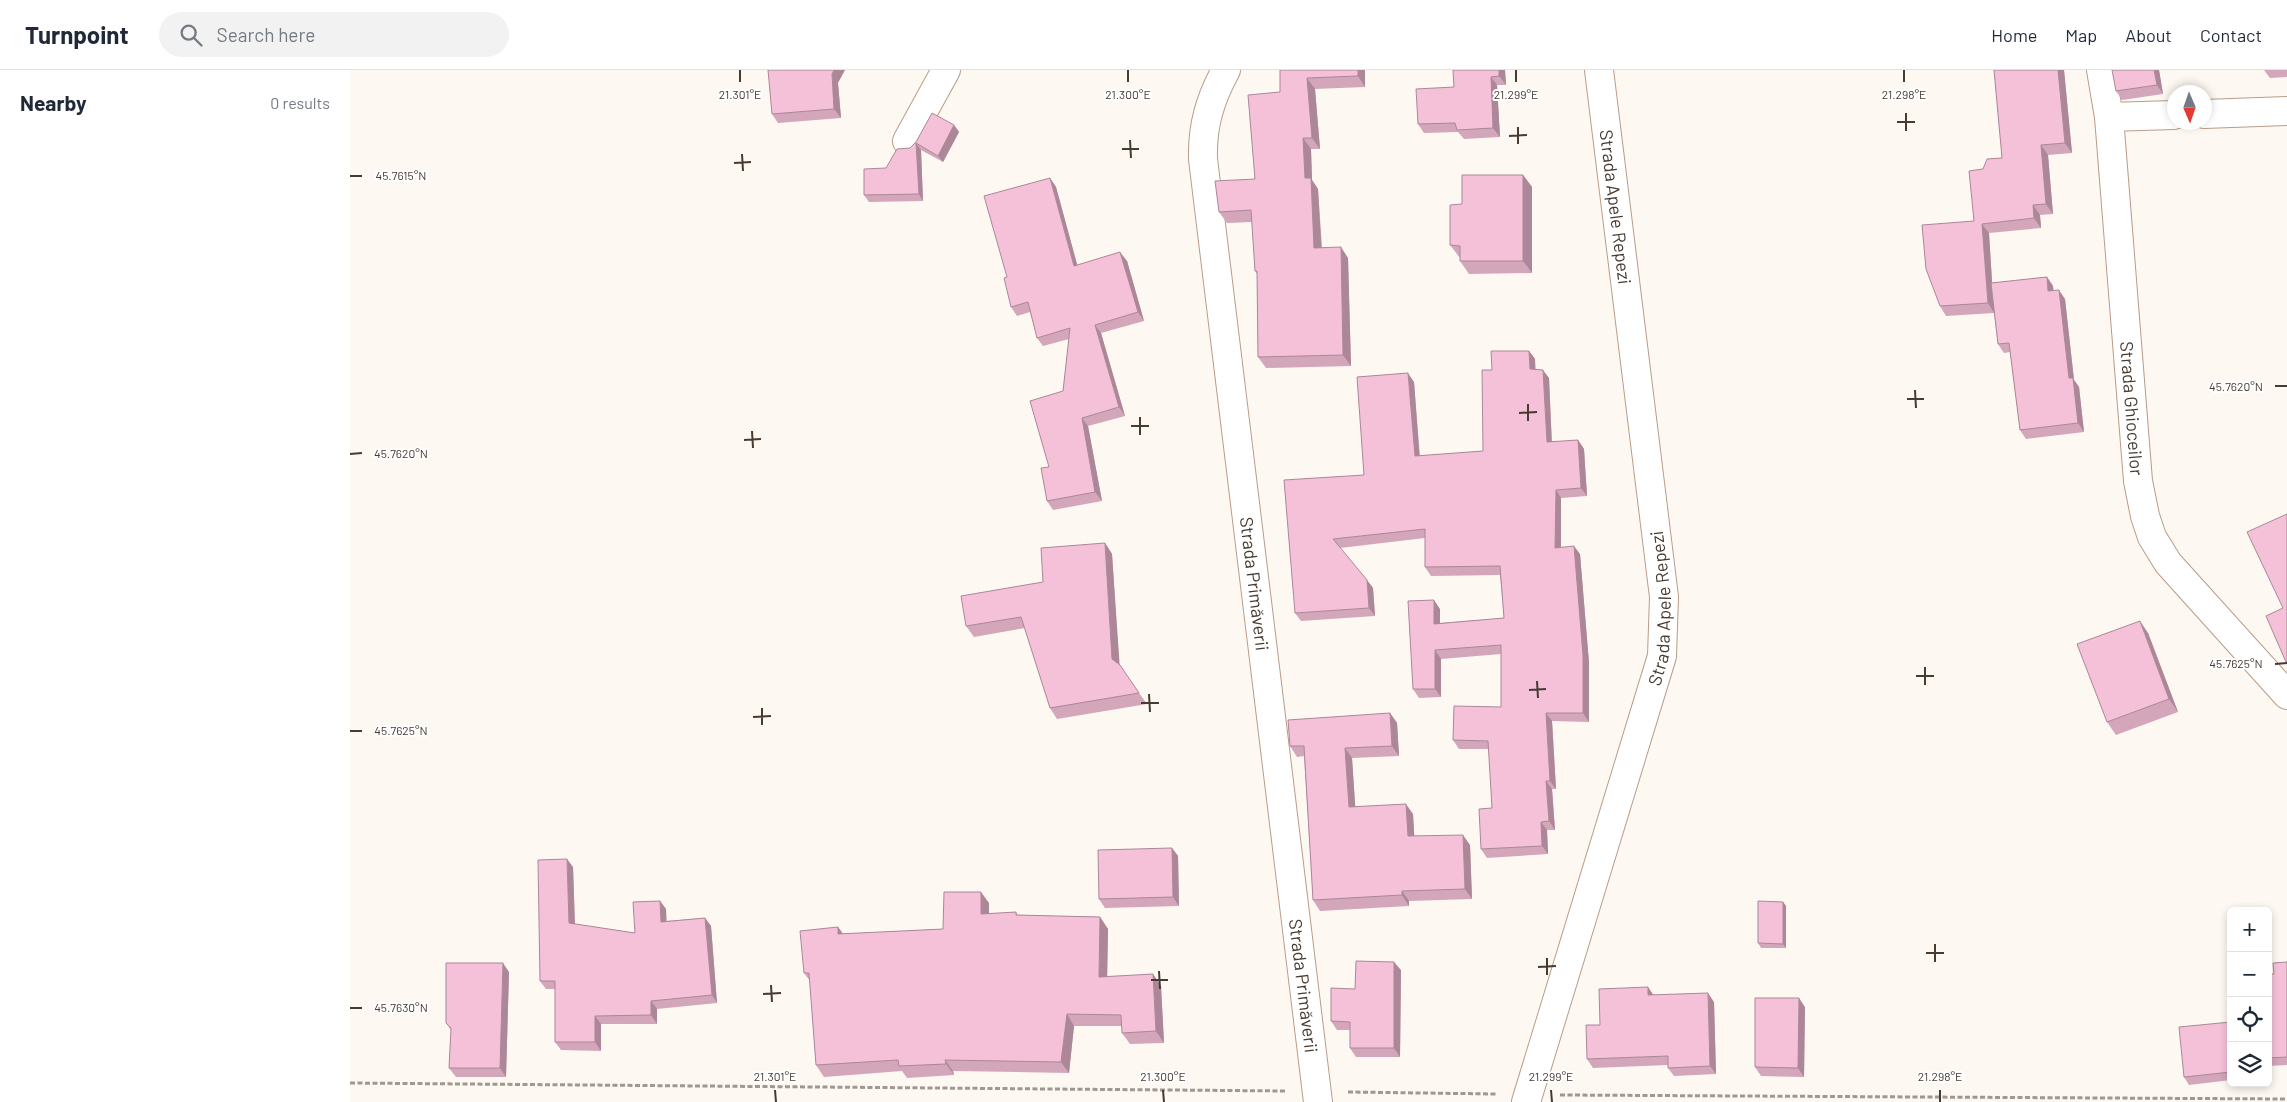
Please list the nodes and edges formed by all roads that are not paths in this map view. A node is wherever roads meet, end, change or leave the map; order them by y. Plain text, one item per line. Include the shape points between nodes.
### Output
1 (946, 70) edge
2 (1226, 70) edge
3 (1599, 70) edge
4 (2101, 70) edge
5 (2287, 111) edge
6 (2212, 114) edge
7 (2167, 115) edge
8 (2109, 117) junction
9 (907, 141) dead end
10 (2287, 695) edge
11 (1318, 1102) edge
12 (1526, 1102) edge

1 - 9 street
2 - 11 street, Strada Primăverii via 1209,105 1203,132 1203,159
3 - 12 street, Strada Apele Repezi via 1664,598 1664,632 1662,656
4 - 8 street, Strada Ghioceilor
5 - 6 street
7 - 8 street
8 - 10 street, Strada Ghioceilor via 2138,480 2145,516 2152,537 2168,563

